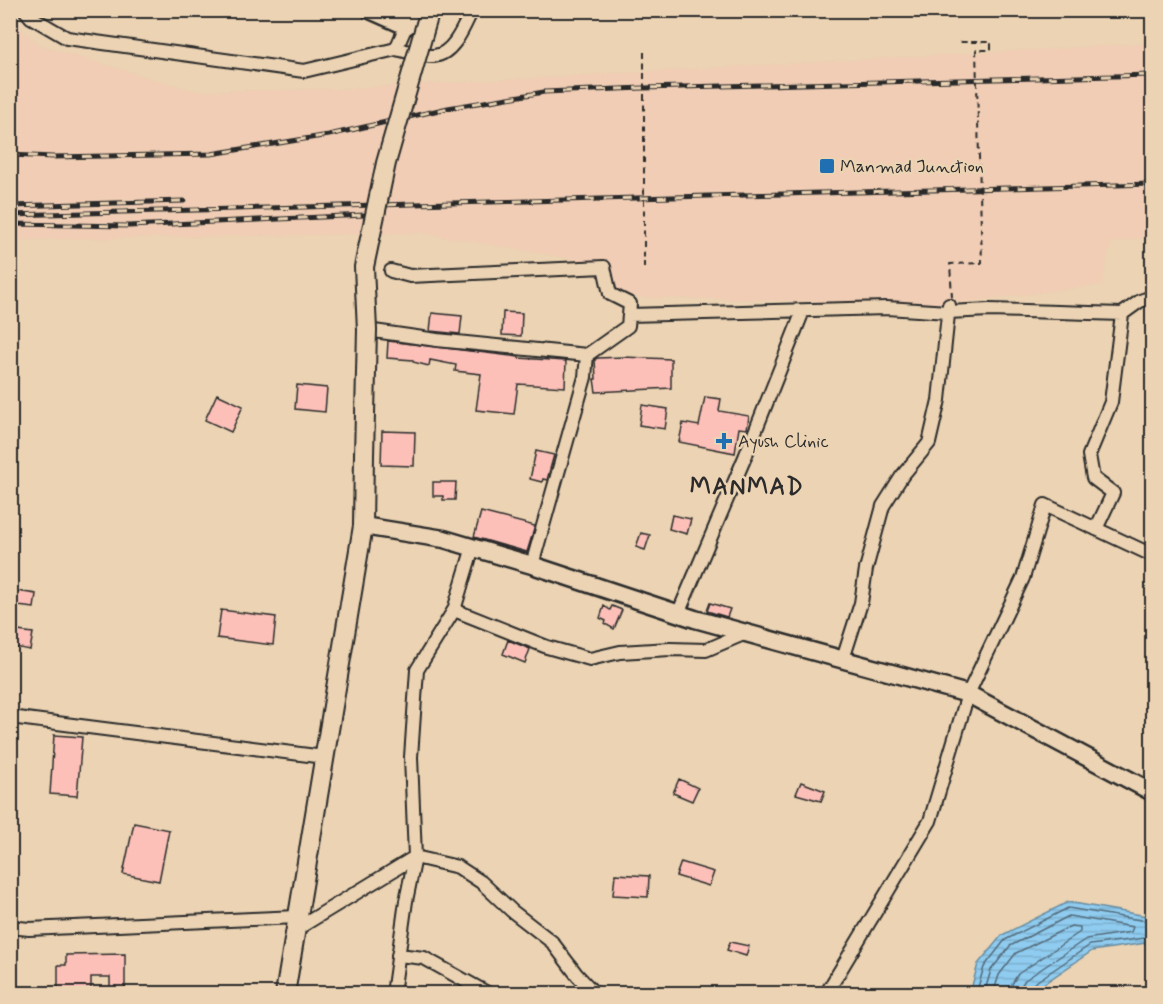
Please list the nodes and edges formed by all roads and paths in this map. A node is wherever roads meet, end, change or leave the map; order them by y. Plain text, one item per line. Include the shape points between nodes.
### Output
1 (25, 10) edge
2 (370, 10) edge
3 (419, 10) edge
4 (430, 10) edge
5 (472, 10) edge
6 (406, 26) junction
7 (960, 42) dead end
8 (396, 49) junction
9 (644, 52) dead end
10 (644, 270) dead end
11 (391, 272) dead end
12 (1152, 297) edge
13 (949, 304) junction
14 (802, 311) junction
15 (1122, 314) junction
16 (629, 315) junction
17 (367, 330) junction
18 (587, 355) junction
19 (363, 526) junction
20 (1096, 529) junction
21 (473, 547) junction
22 (1152, 555) edge
23 (532, 565) junction
24 (454, 610) junction
25 (678, 614) junction
26 (746, 633) junction
27 (843, 659) junction
28 (968, 694) junction
29 (10, 717) edge
30 (324, 757) junction
31 (1152, 792) edge
32 (416, 857) junction
33 (296, 924) junction
34 (10, 927) edge
35 (398, 955) junction
36 (285, 993) edge
37 (393, 993) edge
38 (489, 993) edge
39 (595, 993) edge
40 (827, 993) edge

1 - 8 street via 68,38 304,71
2 - 6 main road
3 - 6 main road via 414,21
4 - 17 highway, bridge via 386,163 364,267
5 - 8 street via 445,52 433,56
6 - 8 street
7 - 13 path, bridge via 990,42 991,50 976,50 982,263 951,264
9 - 10 path, bridge
11 - 16 street via 410,276 604,267 610,294 630,304
12 - 15 street
13 - 14 street
13 - 15 street via 989,310
13 - 27 street via 939,400 929,443 883,506 861,603
14 - 16 street
14 - 25 street
15 - 20 street via 1111,402 1089,455 1093,478 1113,493
16 - 18 street via 628,326
17 - 18 street
17 - 19 highway, bridge
18 - 23 street via 585,377
19 - 21 main road via 444,538
19 - 30 highway
20 - 22 street
20 - 28 street via 1045,505 1023,578
21 - 23 main road
21 - 24 street
23 - 25 main road
24 - 26 street via 547,647 590,659 620,652 706,650
24 - 32 street via 417,670 411,757
25 - 26 main road
26 - 27 main road
27 - 28 main road
28 - 31 main road
28 - 40 street via 930,821
29 - 30 street
30 - 33 highway
32 - 33 street
32 - 35 street
32 - 39 street via 458,867 481,882 552,942
33 - 34 street
33 - 36 highway
35 - 37 street
35 - 38 street via 424,958

